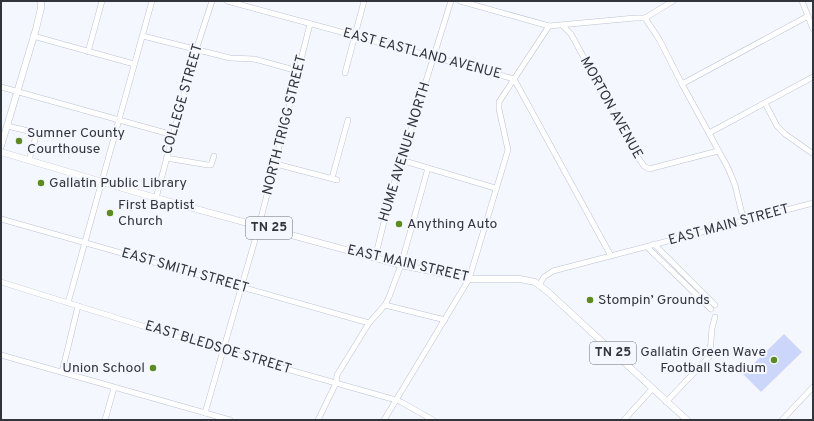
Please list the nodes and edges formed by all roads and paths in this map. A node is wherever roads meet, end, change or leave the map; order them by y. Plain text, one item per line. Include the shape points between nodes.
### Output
1 (41, 1) edge
2 (102, 1) edge
3 (152, 1) edge
4 (212, 1) edge
5 (227, 1) edge
6 (364, 1) edge
7 (451, 1) edge
8 (460, 1) edge
9 (672, 1) edge
10 (802, 1) edge
11 (808, 16) junction
12 (645, 18) junction
13 (310, 24) junction
14 (549, 26) junction
15 (562, 26) junction
16 (813, 29) edge
17 (355, 35) junction
18 (33, 36) junction
19 (143, 36) junction
20 (196, 50) junction
21 (88, 52) junction
22 (434, 57) junction
23 (134, 64) junction
24 (298, 70) junction
25 (346, 73) dead end
26 (813, 77) edge
27 (514, 79) junction
28 (682, 84) junction
29 (1, 87) edge
30 (16, 92) junction
31 (765, 103) junction
32 (348, 120) dead end
33 (118, 121) junction
34 (7, 126) junction
35 (709, 134) junction
36 (173, 135) junction
37 (1, 146) edge
38 (718, 151) junction
39 (1, 152) edge
40 (813, 154) edge
41 (214, 156) dead end
42 (166, 158) junction
43 (29, 160) junction
44 (401, 160) junction
45 (276, 164) junction
46 (428, 168) junction
47 (102, 183) junction
48 (496, 188) junction
49 (156, 198) junction
50 (813, 203) edge
51 (1, 219) edge
52 (744, 222) junction
53 (259, 226) junction
54 (85, 243) junction
55 (654, 244) junction
56 (647, 247) junction
57 (611, 256) junction
58 (375, 258) junction
59 (401, 265) junction
60 (469, 279) junction
61 (1, 282) edge
62 (539, 285) junction
63 (242, 286) junction
64 (68, 303) junction
65 (385, 305) junction
66 (78, 306) junction
67 (715, 317) dead end
68 (445, 320) junction
69 (369, 323) junction
70 (224, 350) junction
71 (1, 355) edge
72 (62, 372) junction
73 (336, 383) junction
74 (813, 387) edge
75 (114, 388) junction
76 (652, 389) junction
77 (396, 400) junction
78 (666, 402) junction
79 (205, 413) junction
80 (105, 420) edge
81 (230, 420) edge
82 (318, 420) edge
83 (384, 420) edge
84 (433, 420) edge
85 (624, 420) edge
86 (687, 420) edge
87 (782, 420) edge

1 - 18 main road
2 - 21 street
3 - 19 street
4 - 20 street, COLLEGE STREET
5 - 13 street, EAST EASTLAND AVENUE
6 - 17 street
7 - 22 street, HUME AVENUE NORTH
8 - 14 street
9 - 12 street
10 - 11 street
11 - 16 street
11 - 28 street
12 - 15 street
12 - 28 street
13 - 17 street, EAST EASTLAND AVENUE
13 - 24 street, NORTH TRIGG STREET
14 - 15 street
14 - 27 street
15 - 38 street, MORTON AVENUE via 571,34 644,166 649,169
17 - 22 street, EAST EASTLAND AVENUE
17 - 25 street
18 - 21 street
18 - 30 main road
19 - 20 street
19 - 23 street
20 - 24 street via 230,58 254,59
20 - 36 street, COLLEGE STREET
21 - 23 street
22 - 27 street, EAST EASTLAND AVENUE
22 - 44 street, HUME AVENUE NORTH
23 - 33 street
24 - 45 street, NORTH TRIGG STREET
26 - 31 street
27 - 48 street via 499,102 508,150
27 - 57 street, EAST EASTLAND AVENUE
28 - 35 street
29 - 30 street
30 - 33 street
30 - 34 main road
31 - 35 street
31 - 40 street via 781,130
32 - 45 street via 334,179
33 - 36 street
33 - 47 street
34 - 37 main road
34 - 43 street via 37,133
35 - 38 street
36 - 42 street, COLLEGE STREET
38 - 52 street via 735,185
39 - 43 main road, EAST MAIN STREET / TN 25
41 - 42 street via 211,165
42 - 49 street, COLLEGE STREET
43 - 47 main road, EAST MAIN STREET / TN 25
44 - 46 street
44 - 58 street, HUME AVENUE NORTH
45 - 53 street, NORTH TRIGG STREET
46 - 48 street
46 - 59 street
47 - 49 main road, EAST MAIN STREET / TN 25
47 - 54 street
48 - 60 street
49 - 53 main road, EAST MAIN STREET / TN 25
50 - 52 street, EAST MAIN STREET
51 - 54 street, EAST SMITH STREET
52 - 55 street, EAST MAIN STREET
53 - 58 main road, EAST MAIN STREET / TN 25
53 - 63 street, NORTH TRIGG STREET
54 - 63 street, EAST SMITH STREET
54 - 64 street
55 - 56 street, EAST MAIN STREET
55 - 56 street via 713,307
56 - 57 street, EAST MAIN STREET
57 - 62 street, EAST MAIN STREET via 553,272 544,277
58 - 59 main road, EAST MAIN STREET / TN 25
59 - 60 main road, EAST MAIN STREET / TN 25
59 - 65 street
60 - 62 main road, EAST MAIN STREET / TN 25 via 520,278
60 - 68 street
61 - 64 street, EAST BLEDSOE STREET
62 - 76 main road, TN 25
63 - 69 street, EAST SMITH STREET
63 - 70 street, NORTH TRIGG STREET
64 - 66 street, EAST BLEDSOE STREET
65 - 68 street
65 - 69 street
66 - 70 street, EAST BLEDSOE STREET
66 - 72 street
67 - 78 street via 708,357
68 - 77 street
69 - 73 street via 337,375
70 - 73 street, EAST BLEDSOE STREET
70 - 79 street, NORTH TRIGG STREET
71 - 72 street
72 - 75 street
73 - 77 street, EAST BLEDSOE STREET
73 - 82 street
74 - 87 street
75 - 79 street
75 - 80 street
76 - 78 main road, TN 25
76 - 85 street
77 - 83 street
77 - 84 street, EAST BLEDSOE STREET
78 - 86 main road, TN 25
79 - 81 street

